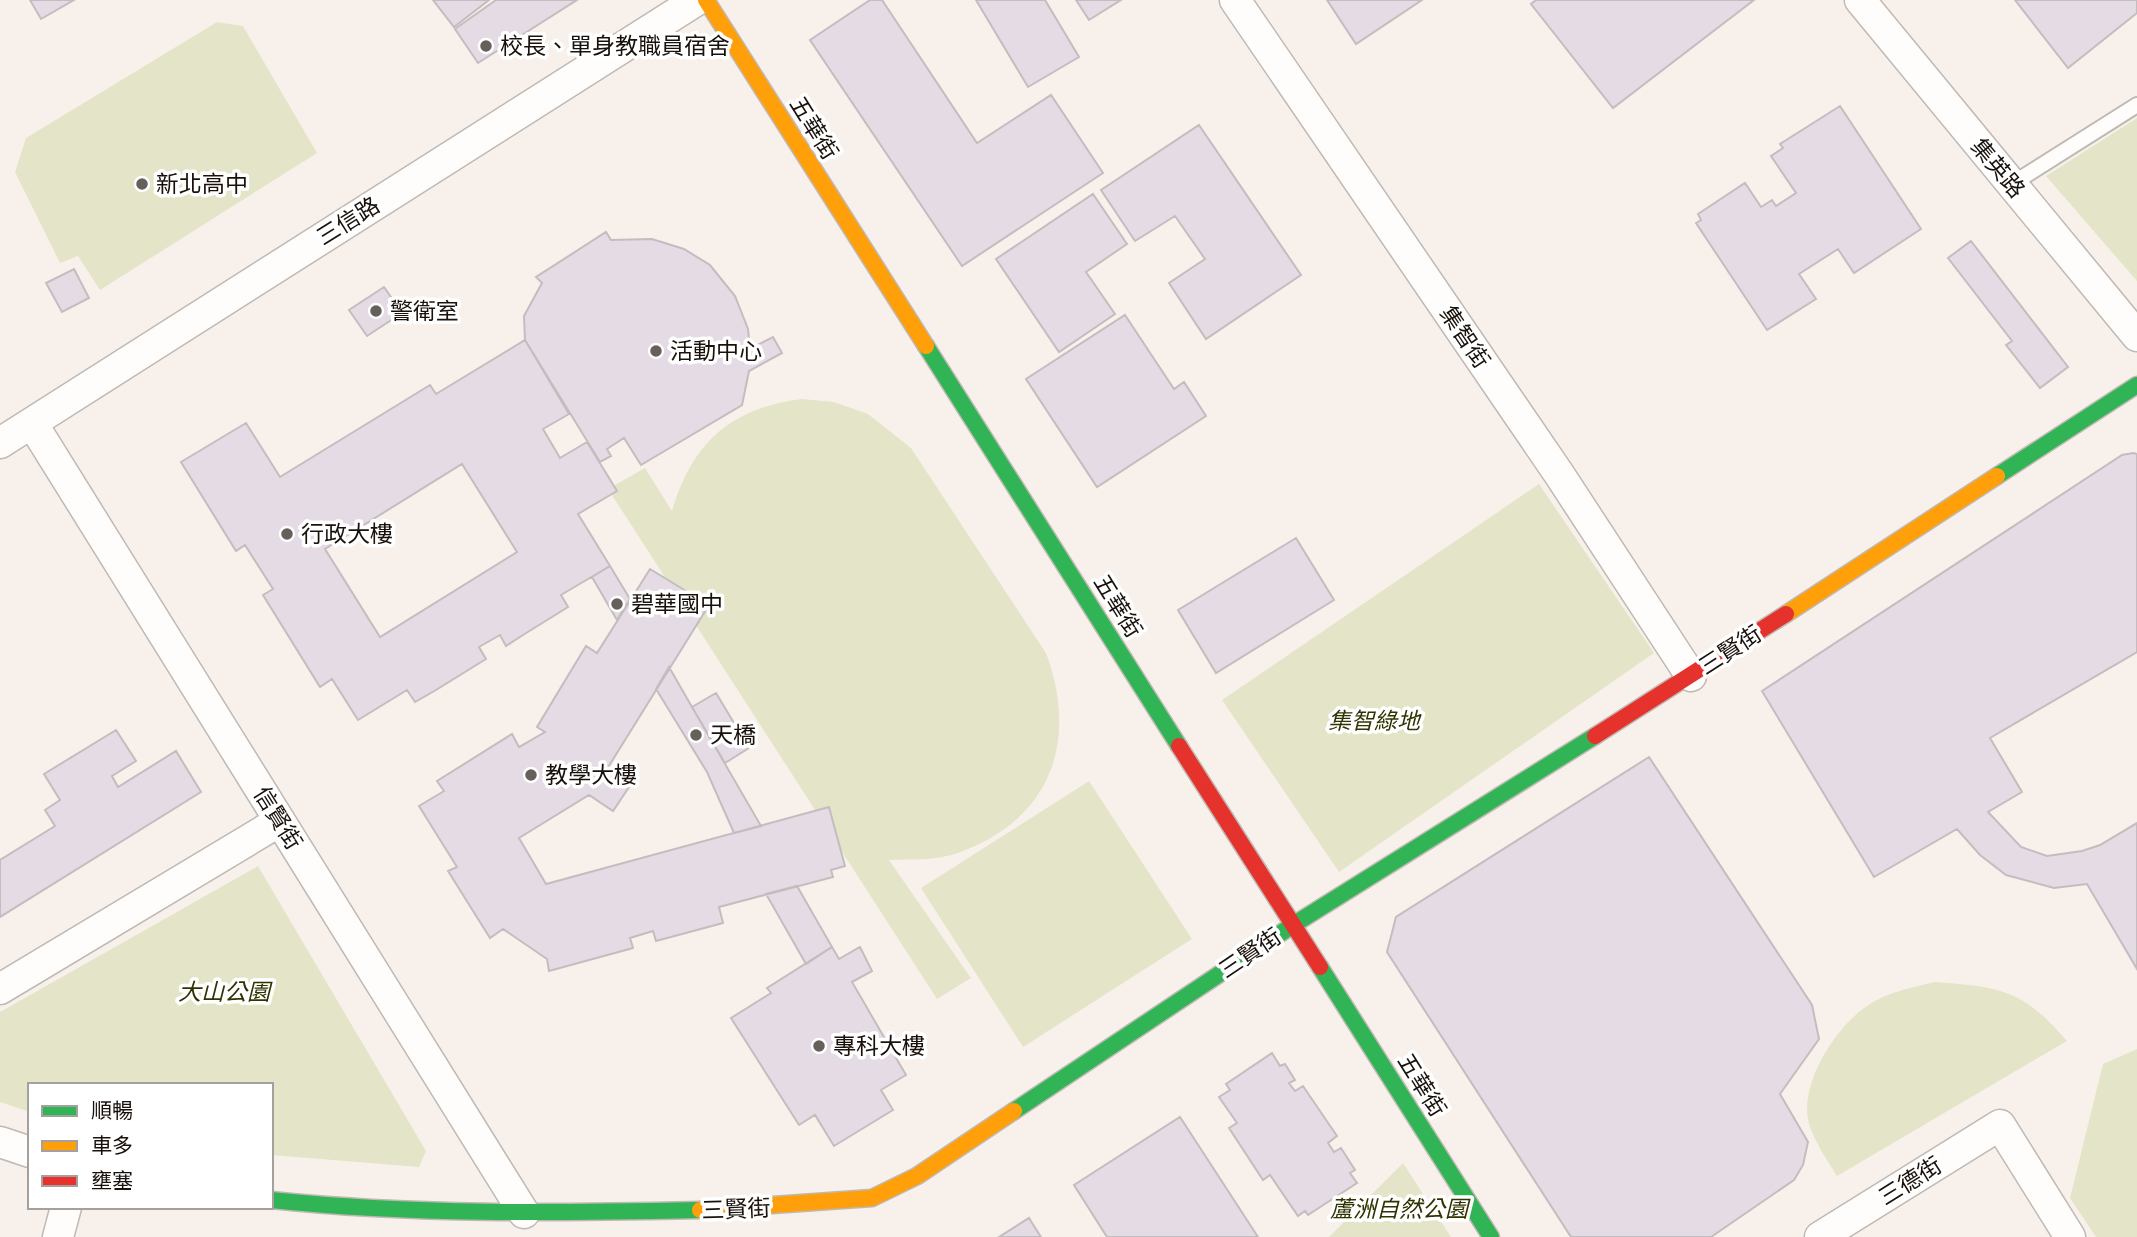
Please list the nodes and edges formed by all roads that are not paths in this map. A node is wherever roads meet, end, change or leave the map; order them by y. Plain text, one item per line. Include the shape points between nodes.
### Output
1 (697, 0) edge
2 (706, 0) edge
3 (1235, 0) edge
4 (1860, 0) edge
5 (2137, 105) edge
6 (2012, 184) junction
7 (2137, 336) edge
8 (2137, 385) edge
9 (32, 423) junction
10 (0, 443) edge
11 (1691, 676) junction
12 (280, 821) junction
13 (1293, 925) junction
14 (0, 989) edge
15 (0, 1142) edge
16 (28, 1151) edge
17 (273, 1200) edge
18 (65, 1209) edge
19 (524, 1213) junction
20 (58, 1237) edge
21 (1492, 1237) edge
22 (1820, 1237) edge
23 (2070, 1237) edge

1 - 9 street, 三信路
2 - 13 street, 五華街
3 - 11 street, 集智街 via 1559,474
4 - 6 street, 集英路
5 - 6 lane
6 - 7 street, 集英路
8 - 11 street, 三賢街
9 - 10 street, 三信路
9 - 12 street, 信賢街
11 - 13 street, 三賢街
12 - 14 street
12 - 19 street, 信賢街
13 - 19 street, 三賢街 via 917,1176 872,1198 723,1210
13 - 21 street, 五華街
15 - 16 street
17 - 19 street, 三賢街 via 356,1209
18 - 20 street
22 - 23 street, 三德街 via 2000,1125

